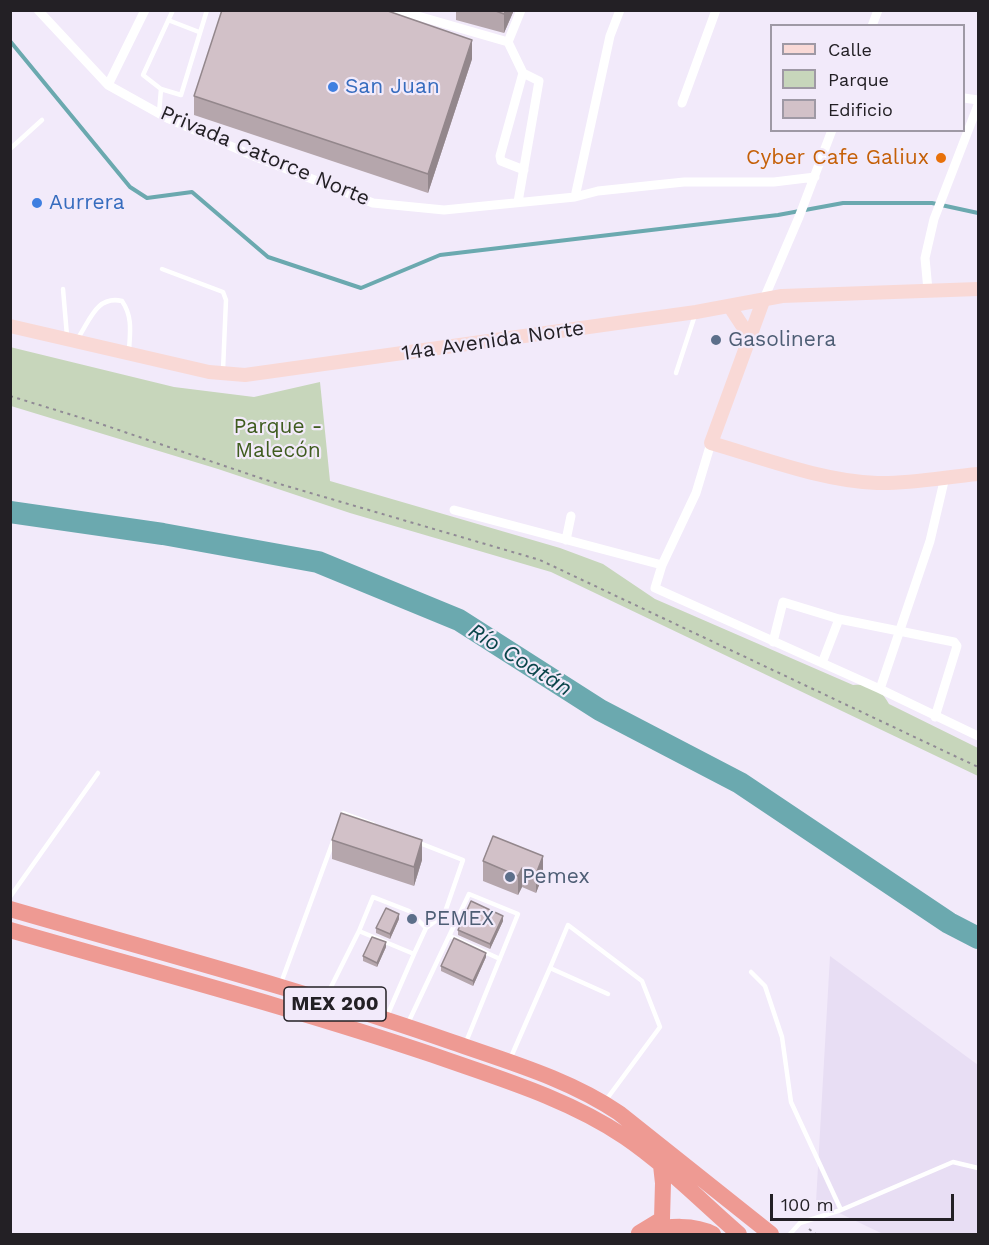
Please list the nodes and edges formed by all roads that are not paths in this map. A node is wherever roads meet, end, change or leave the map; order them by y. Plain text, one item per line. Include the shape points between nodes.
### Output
1 (38, 10) edge
2 (145, 10) edge
3 (173, 10) edge
4 (207, 10) edge
5 (397, 10) edge
6 (521, 10) edge
7 (620, 10) edge
8 (716, 10) edge
9 (168, 20) junction
10 (199, 32) junction
11 (508, 42) junction
12 (523, 73) junction
13 (108, 85) junction
14 (161, 89) junction
15 (682, 103) dead end
16 (978, 105) edge
17 (159, 113) junction
18 (42, 120) dead end
19 (831, 132) edge
20 (10, 149) edge
21 (524, 170) junction
22 (815, 177) junction
23 (575, 197) junction
24 (518, 202) junction
25 (162, 269) dead end
26 (978, 289) edge
27 (63, 290) dead end
28 (928, 290) junction
29 (763, 301) junction
30 (730, 307) junction
31 (696, 312) junction
32 (10, 326) edge
33 (749, 336) junction
34 (72, 339) junction
35 (128, 353) junction
36 (223, 373) junction
37 (676, 373) dead end
38 (711, 443) junction
39 (978, 474) edge
40 (945, 477) junction
41 (454, 510) dead end
42 (571, 516) dead end
43 (566, 540) junction
44 (662, 565) junction
45 (839, 620) junction
46 (900, 633) junction
47 (773, 642) junction
48 (822, 663) junction
49 (880, 689) junction
50 (935, 717) junction
51 (978, 736) edge
52 (98, 773) dead end
53 (339, 824) edge
54 (376, 825) edge
55 (335, 835) edge
56 (409, 838) edge
57 (10, 897) edge
58 (10, 909) edge
59 (426, 928) junction
60 (10, 930) edge
61 (359, 931) junction
62 (450, 936) junction
63 (414, 954) junction
64 (500, 959) junction
65 (550, 968) junction
66 (751, 972) dead end
67 (279, 988) junction
68 (608, 994) dead end
69 (273, 1004) junction
70 (324, 1010) junction
71 (385, 1020) junction
72 (407, 1026) junction
73 (378, 1037) junction
74 (400, 1044) junction
75 (464, 1046) junction
76 (509, 1061) junction
77 (457, 1064) junction
78 (502, 1079) junction
79 (604, 1103) junction
80 (661, 1165) junction
81 (978, 1168) edge
82 (841, 1210) junction
83 (639, 1234) edge
84 (713, 1234) edge
85 (739, 1234) edge
86 (771, 1234) edge
87 (790, 1234) edge

1 - 13 street, Privada Catorce Norte
2 - 13 street
3 - 9 lane
4 - 10 lane
5 - 11 street
6 - 11 street
7 - 23 street via 610,36
8 - 15 street
9 - 10 lane
9 - 14 lane via 143,75
10 - 14 lane via 181,95
11 - 12 street
12 - 21 street via 539,81
12 - 21 street via 500,156 506,164
13 - 17 street, Privada Catorce Norte
14 - 17 lane
16 - 28 street via 934,219 925,258
17 - 24 street, Privada Catorce Norte via 251,155 373,203 444,210
18 - 20 lane
19 - 22 street
21 - 24 street
22 - 23 street, Privada Catorce Norte via 774,182 684,182
22 - 29 street
23 - 24 street, Privada Catorce Norte
25 - 36 lane via 223,292
26 - 28 main road, 14a Avenida Norte
27 - 34 lane
28 - 29 main road, 14a Avenida Norte via 782,296
29 - 30 main road, 14a Avenida Norte
29 - 33 main road
30 - 31 main road, 14a Avenida Norte
30 - 33 main road
31 - 36 main road, 14a Avenida Norte via 287,370
31 - 37 lane
32 - 34 main road, 14a Avenida Norte
33 - 38 main road
34 - 35 main road, 14a Avenida Norte
34 - 35 lane via 99,306 113,299 128,309
35 - 36 main road, 14a Avenida Norte
38 - 40 main road via 843,479 876,483
38 - 44 street via 696,493
39 - 40 main road
40 - 46 street via 930,541
41 - 43 street
42 - 43 street
43 - 44 street
44 - 47 street via 655,588
45 - 46 street
45 - 47 street via 783,602
45 - 48 street
46 - 49 street
46 - 50 street via 954,642 957,646
47 - 48 street
48 - 49 street
49 - 50 street
50 - 51 street
52 - 57 lane
53 - 54 lane via 343,813
55 - 67 lane
56 - 59 lane via 463,860 444,915
58 - 67 highway, MEX 200
59 - 61 lane via 409,911 373,897
59 - 63 lane
60 - 69 highway, MEX 200
61 - 63 lane
61 - 70 lane via 329,991
62 - 64 lane
62 - 64 lane via 470,894 518,914
62 - 72 lane
63 - 71 lane
64 - 75 lane
65 - 68 lane
65 - 76 lane
65 - 79 lane via 568,925 642,981 660,1027
66 - 82 lane via 765,986 782,1037 791,1102
67 - 69 lane
67 - 70 highway, MEX 200
69 - 70 highway, MEX 200
70 - 71 highway, MEX 200
70 - 73 highway, MEX 200
71 - 72 highway, MEX 200
71 - 73 lane
72 - 74 lane
72 - 75 highway, MEX 200
73 - 74 highway, MEX 200
74 - 77 highway, MEX 200
75 - 76 highway, MEX 200
75 - 77 lane
76 - 78 lane
76 - 79 highway, MEX 200
77 - 78 highway, MEX 200
78 - 80 highway, MEX 200 via 590,1117 625,1137
79 - 86 highway, MEX 200
80 - 83 highway via 662,1219
80 - 85 highway, MEX 200
81 - 82 lane via 953,1162
82 - 87 lane via 800,1223
83 - 84 highway via 669,1226

